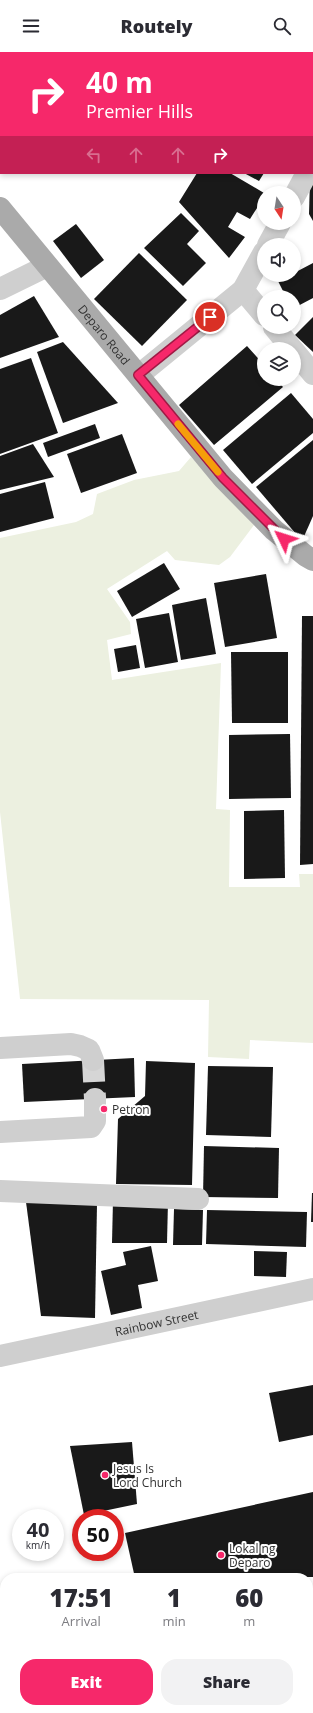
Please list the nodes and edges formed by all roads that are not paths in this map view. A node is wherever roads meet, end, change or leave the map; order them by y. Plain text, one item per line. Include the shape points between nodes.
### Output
1 (306, 174) edge
2 (300, 186) edge
3 (0, 208) edge
4 (257, 265) edge
5 (48, 266) junction
6 (0, 289) edge
7 (243, 290) junction
8 (257, 307) edge
9 (280, 334) edge
10 (286, 342) edge
11 (301, 360) edge
12 (313, 374) edge
13 (138, 375) junction
14 (313, 560) edge
15 (0, 1048) edge
16 (92, 1060) tunnel mouth
17 (95, 1099) tunnel mouth
18 (0, 1132) edge
19 (0, 1191) edge
20 (198, 1199) dead end
21 (313, 1289) edge
22 (0, 1356) edge

1 - 2 street
3 - 5 main road, Deparo Road
4 - 7 street
5 - 6 street
5 - 13 main road, Deparo Road
7 - 8 street
7 - 13 street
9 - 10 street
11 - 12 street
13 - 14 main road, Deparo Road via 223,478 274,530
15 - 16 street via 75,1045 89,1050
17 - 18 street via 95,1121 86,1129
19 - 20 street
21 - 22 street, Rainbow Street

